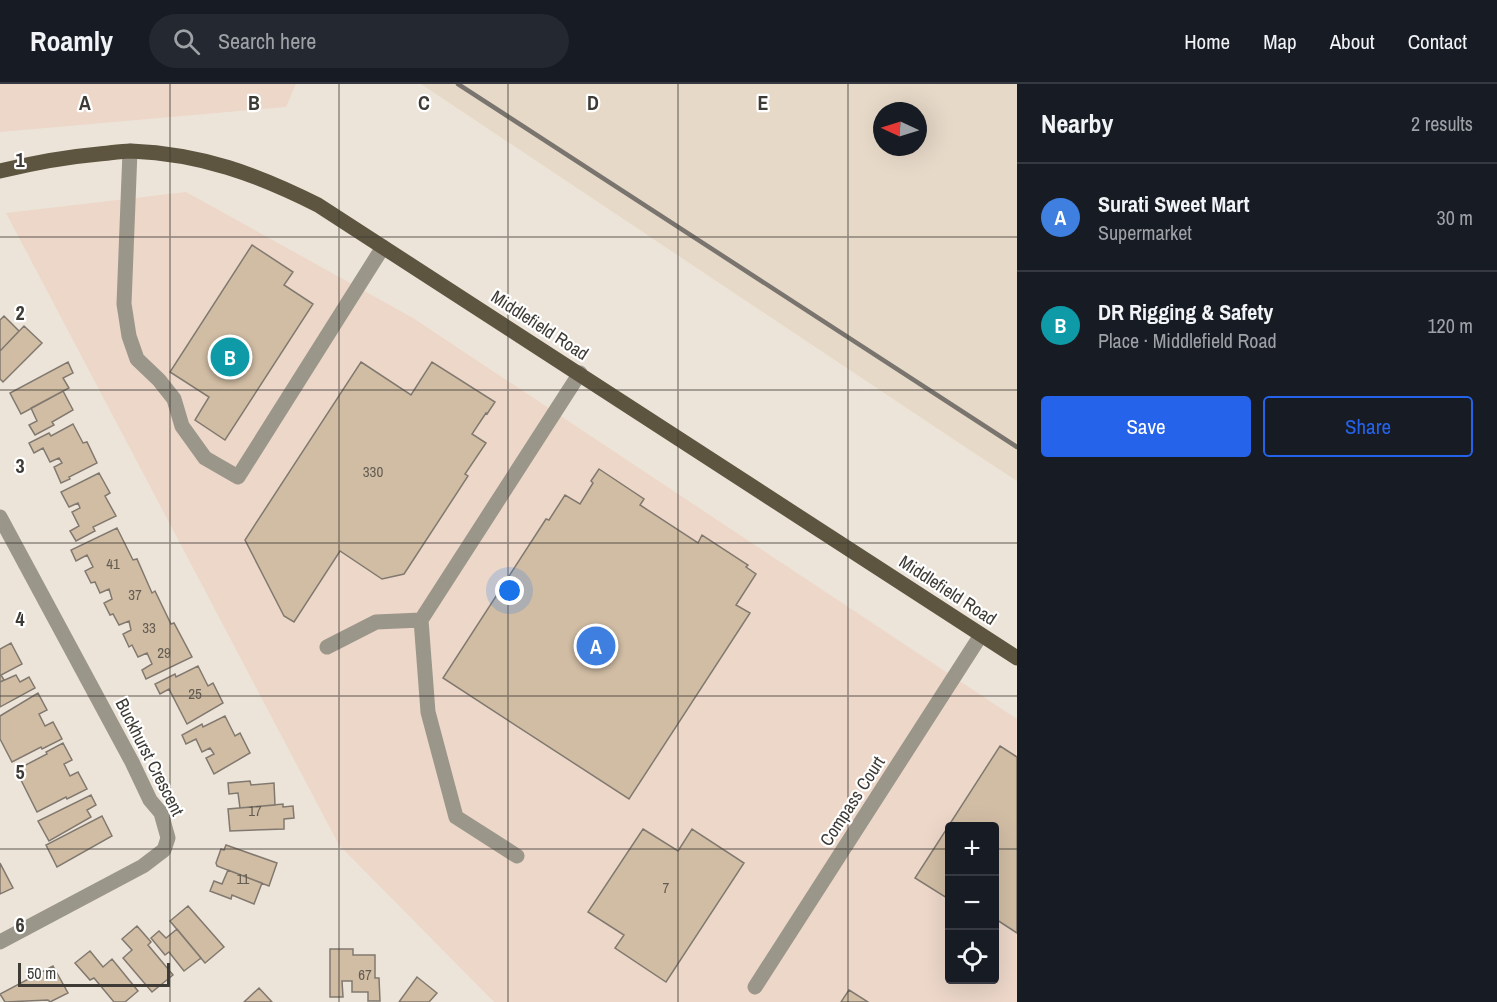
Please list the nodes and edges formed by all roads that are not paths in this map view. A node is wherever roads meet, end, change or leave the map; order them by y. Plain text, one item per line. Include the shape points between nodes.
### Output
1 (130, 151) junction
2 (0, 171) edge
3 (383, 247) junction
4 (580, 374) junction
5 (0, 517) edge
6 (421, 621) junction
7 (981, 635) junction
8 (327, 647) dead end
9 (1017, 658) edge
10 (517, 856) dead end
11 (0, 942) edge
12 (755, 987) dead end

1 - 2 main road, Middlefield Road via 55,158
1 - 3 main road, Middlefield Road via 232,167 275,183
1 - 3 street via 124,304 129,336 137,359 174,399 182,426 205,458 238,477
3 - 4 main road, Middlefield Road
4 - 6 street
4 - 7 main road, Middlefield Road
5 - 11 street, Buckhurst Crescent via 150,800 161,813 168,838 164,850 143,866
6 - 8 street via 376,622
6 - 10 street via 428,712 456,817
7 - 9 main road, Middlefield Road
7 - 12 street, Compass Court

